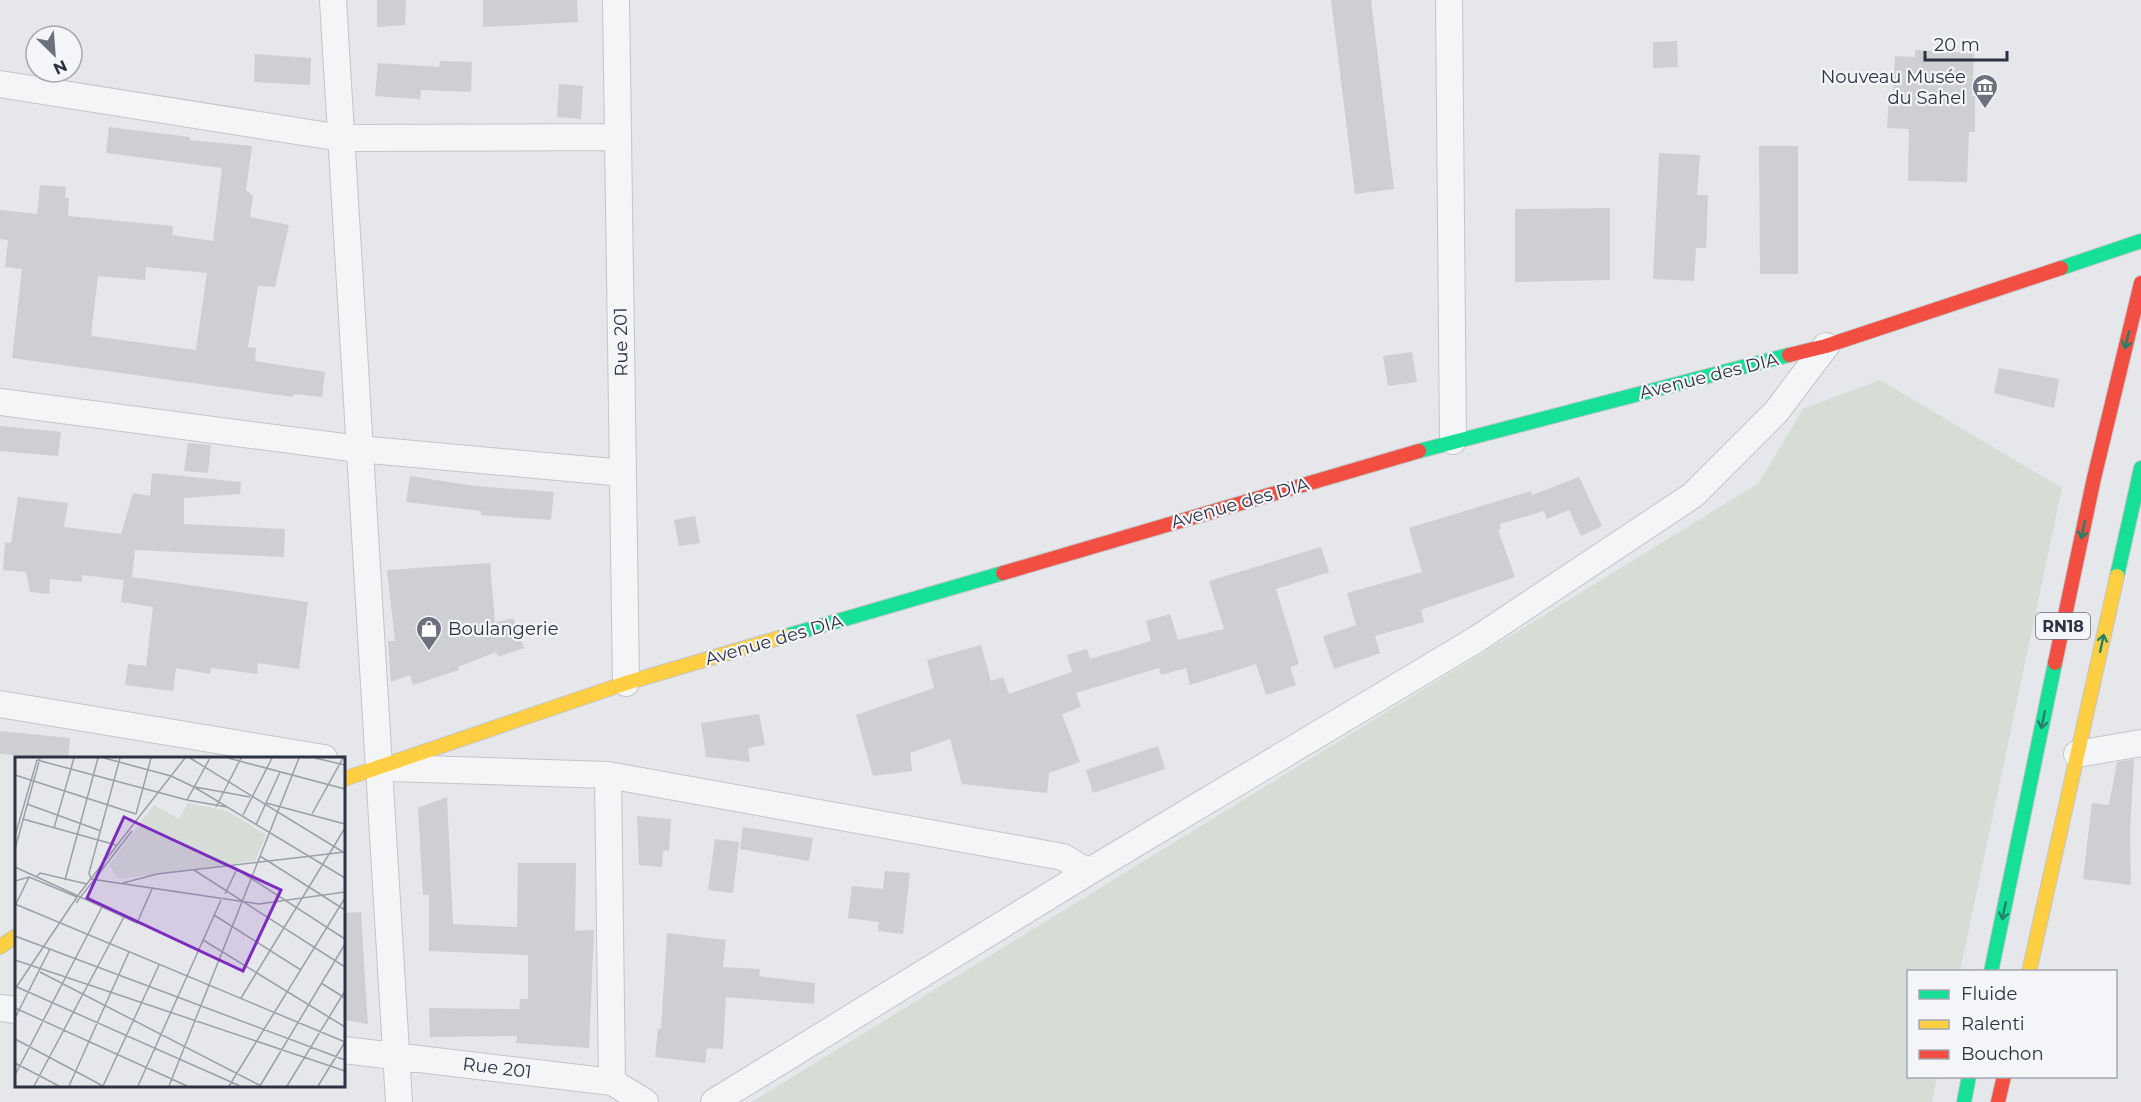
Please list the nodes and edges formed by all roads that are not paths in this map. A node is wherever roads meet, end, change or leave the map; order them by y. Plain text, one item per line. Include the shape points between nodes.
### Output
1 (333, 0) edge
2 (616, 0) edge
3 (1449, 0) edge
4 (0, 84) edge
5 (618, 137) junction
6 (341, 138) junction
7 (2141, 241) edge
8 (2141, 283) edge
9 (1826, 346) junction
10 (0, 402) edge
11 (1453, 441) junction
12 (359, 449) junction
13 (2141, 468) edge
14 (623, 473) junction
15 (626, 683) junction
16 (0, 704) edge
17 (2141, 743) edge
18 (2077, 754) junction
19 (312, 757) edge
20 (345, 762) edge
21 (378, 768) junction
22 (608, 775) junction
23 (345, 779) edge
24 (1088, 872) junction
25 (15, 937) edge
26 (0, 947) edge
27 (1991, 970) edge
28 (2029, 970) edge
29 (0, 1008) edge
30 (15, 1010) edge
31 (345, 1050) edge
32 (396, 1056) junction
33 (1969, 1078) edge
34 (2004, 1078) edge
35 (612, 1082) junction
36 (399, 1102) edge
37 (645, 1102) edge
38 (714, 1102) edge
39 (1964, 1102) edge
40 (1998, 1102) edge

1 - 6 street
2 - 5 street, Rue 201
3 - 11 street
4 - 6 street
5 - 6 street
5 - 14 street, Rue 201
6 - 12 street
7 - 9 street, Avenue des DIA
8 -> 27 street, RN18 via 2094,478
9 - 11 street, Avenue des DIA
9 - 24 street via 1776,412 1693,495 1477,639
10 - 12 street
11 - 15 street, Avenue des DIA
12 - 14 street
12 - 21 street
18 -> 13 street, RN18
14 - 15 street, Rue 201
15 - 21 street, Avenue des DIA
16 - 19 street
17 - 18 street
18 - 28 street, RN18
20 - 21 street
21 - 22 street
21 - 23 street, Avenue des DIA
21 - 32 street
22 - 24 street via 1063,857
22 - 35 street
24 - 38 street
25 - 26 street
29 - 30 street
31 - 32 street, Rue 201
32 - 35 street, Rue 201
32 - 36 street
33 - 39 street
34 - 40 street
35 - 37 street, Rue 201

